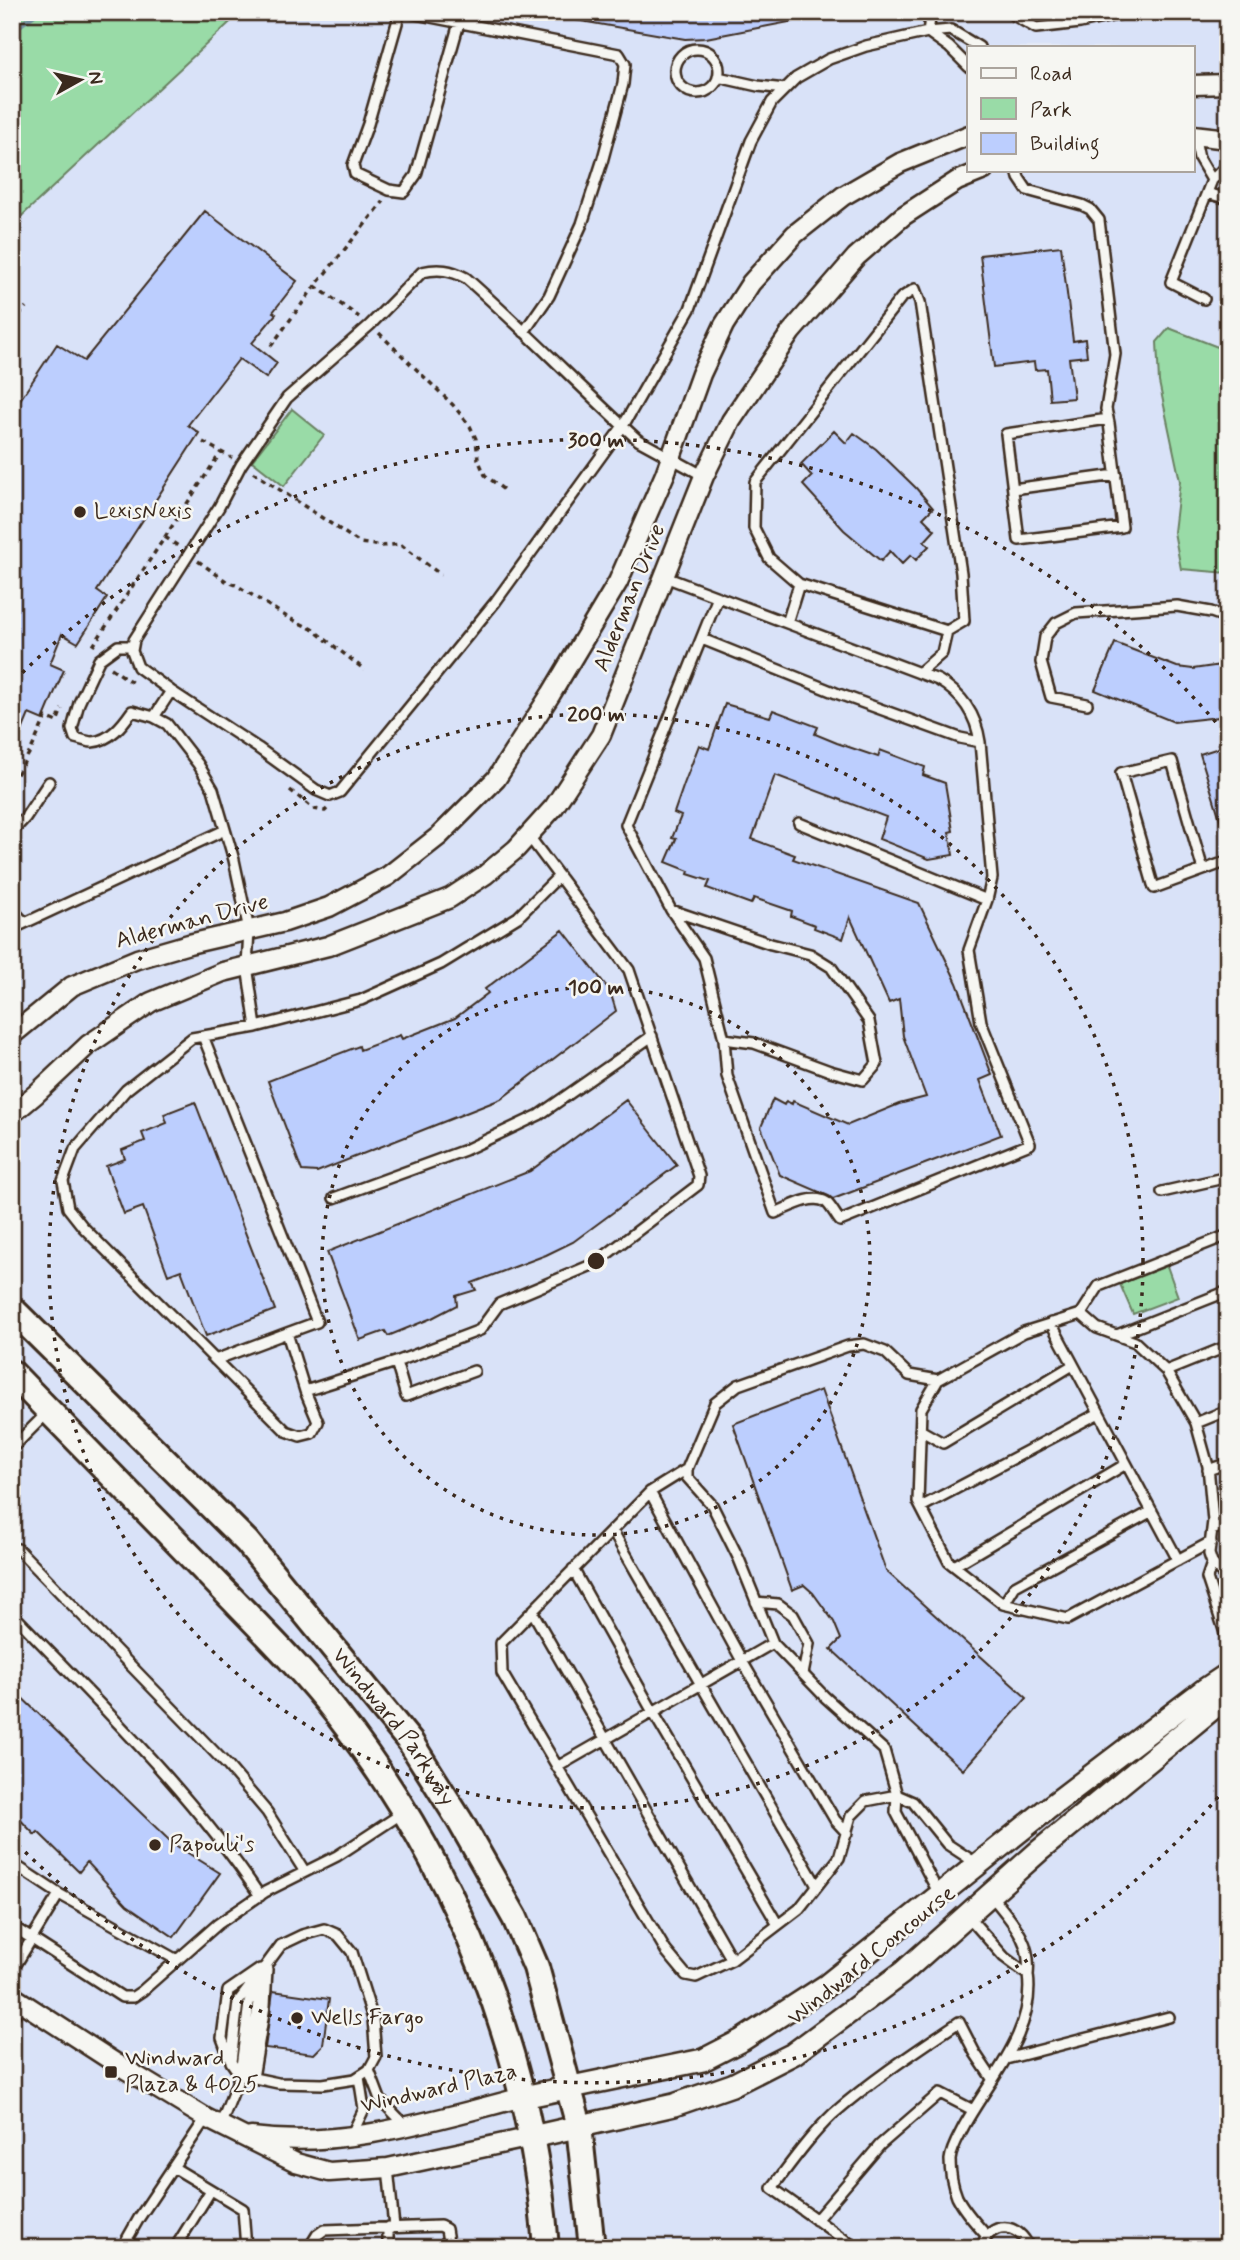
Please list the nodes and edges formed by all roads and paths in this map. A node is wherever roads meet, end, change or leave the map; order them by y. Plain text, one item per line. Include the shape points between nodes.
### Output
1 (405, 12) edge
2 (931, 12) edge
3 (1008, 12) edge
4 (1131, 12) edge
5 (424, 14) edge
6 (459, 23) junction
7 (928, 32) junction
8 (977, 46) edge
9 (967, 64) edge
10 (718, 76) junction
11 (1228, 84) edge
12 (1194, 85) edge
13 (785, 89) junction
14 (1194, 135) edge
15 (967, 136) edge
16 (1194, 139) edge
17 (1228, 139) edge
18 (1228, 164) edge
19 (979, 172) edge
20 (1018, 172) edge
21 (1212, 180) junction
22 (389, 190) junction
23 (1207, 193) junction
24 (1228, 199) edge
25 (315, 286) junction
26 (1204, 299) dead end
27 (26, 307) dead end
28 (12, 323) edge
29 (370, 325) junction
30 (524, 332) junction
31 (271, 346) dead end
32 (1108, 419) junction
33 (623, 426) junction
34 (204, 442) dead end
35 (221, 452) junction
36 (670, 459) junction
37 (241, 465) junction
38 (1116, 475) junction
39 (704, 476) junction
40 (1013, 489) junction
41 (504, 490) dead end
42 (165, 537) junction
43 (189, 554) junction
44 (441, 575) dead end
45 (665, 577) junction
46 (799, 584) junction
47 (718, 597) junction
48 (1228, 618) edge
49 (787, 623) junction
50 (947, 631) junction
51 (702, 639) junction
52 (133, 646) junction
53 (87, 655) dead end
54 (365, 670) dead end
55 (919, 673) junction
56 (171, 691) junction
57 (67, 700) dead end
58 (1087, 704) dead end
59 (154, 717) junction
60 (980, 742) junction
61 (49, 782) dead end
62 (12, 783) edge
63 (799, 823) dead end
64 (225, 830) junction
65 (12, 832) edge
66 (528, 835) junction
67 (1228, 861) edge
68 (1203, 870) junction
69 (559, 876) junction
70 (987, 900) junction
71 (12, 909) edge
72 (671, 909) junction
73 (24, 922) junction
74 (12, 929) edge
75 (249, 930) junction
76 (247, 966) junction
77 (256, 1027) junction
78 (12, 1035) edge
79 (203, 1036) junction
80 (652, 1036) junction
81 (724, 1039) junction
82 (12, 1114) edge
83 (1228, 1177) edge
84 (1162, 1192) dead end
85 (334, 1198) dead end
86 (1228, 1235) edge
87 (1228, 1291) edge
88 (12, 1309) edge
89 (1081, 1314) junction
90 (1051, 1323) junction
91 (287, 1333) junction
92 (1117, 1335) junction
93 (1228, 1346) edge
94 (215, 1360) junction
95 (396, 1362) junction
96 (1073, 1365) junction
97 (474, 1371) dead end
98 (1166, 1371) junction
99 (12, 1373) edge
100 (938, 1380) junction
101 (305, 1391) junction
102 (1228, 1410) edge
103 (50, 1411) junction
104 (1099, 1413) junction
105 (1196, 1423) junction
106 (920, 1430) junction
107 (12, 1448) edge
108 (1228, 1463) edge
109 (1126, 1464) junction
110 (687, 1469) junction
111 (1209, 1470) junction
112 (650, 1492) junction
113 (921, 1507) junction
114 (1152, 1511) junction
115 (1228, 1524) edge
116 (611, 1530) junction
117 (1212, 1530) junction
118 (1211, 1542) junction
119 (12, 1549) edge
120 (1178, 1560) junction
121 (1212, 1563) junction
122 (954, 1566) junction
123 (573, 1569) junction
124 (1228, 1580) edge
125 (756, 1602) junction
126 (1004, 1604) junction
127 (532, 1611) junction
128 (12, 1613) edge
129 (1228, 1642) edge
130 (773, 1643) junction
131 (742, 1661) junction
132 (803, 1674) junction
133 (1228, 1674) edge
134 (701, 1685) junction
135 (1228, 1696) edge
136 (653, 1712) junction
137 (605, 1740) junction
138 (557, 1767) junction
139 (897, 1795) junction
140 (405, 1811) junction
141 (846, 1833) junction
142 (12, 1863) edge
143 (977, 1864) junction
144 (305, 1872) junction
145 (817, 1886) junction
146 (59, 1894) junction
147 (990, 1894) junction
148 (940, 1895) junction
149 (260, 1896) junction
150 (967, 1915) junction
151 (778, 1925) junction
152 (12, 1926) edge
153 (31, 1940) junction
154 (177, 1960) junction
155 (732, 1960) junction
156 (267, 1964) junction
157 (12, 1971) edge
158 (1028, 1975) junction
159 (18, 1999) edge
160 (1169, 2017) dead end
161 (12, 2018) edge
162 (1006, 2059) junction
163 (231, 2062) junction
164 (369, 2070) junction
165 (246, 2076) junction
166 (359, 2077) junction
167 (993, 2080) junction
168 (569, 2086) junction
169 (523, 2097) junction
170 (973, 2110) junction
171 (213, 2122) junction
172 (579, 2126) junction
173 (408, 2127) junction
174 (237, 2135) junction
175 (350, 2136) junction
176 (532, 2137) junction
177 (173, 2167) junction
178 (388, 2168) junction
179 (211, 2190) junction
180 (816, 2220) junction
181 (391, 2227) junction
182 (987, 2236) junction
183 (122, 2248) edge
184 (175, 2248) edge
185 (246, 2248) edge
186 (309, 2248) edge
187 (388, 2248) edge
188 (449, 2248) edge
189 (546, 2248) edge
190 (592, 2248) edge
191 (856, 2248) edge
192 (981, 2248) edge
193 (1029, 2248) edge

1 - 5 lane
1 - 22 lane via 399,16 353,165 355,174
2 - 7 lane
3 - 4 lane via 1036,29
5 - 6 lane
6 - 22 lane via 416,175 404,192
6 - 30 lane via 619,54 625,64 603,162 582,224 549,296
7 - 8 lane via 951,30
7 - 9 lane
7 - 13 lane via 829,59
10 - 10 lane via 713,56 700,49 681,56 675,69 678,83 690,92 704,92
10 - 13 lane
11 - 12 street
13 - 33 lane via 772,102 751,141 690,309
14 - 17 street
15 - 36 street, Alderman Drive via 900,163 843,196 795,234 751,283 724,325
16 - 21 lane
18 - 21 lane
19 - 39 street, Alderman Drive via 903,216 856,257 791,332 731,422
20 - 32 lane via 1027,190 1082,205 1099,220 1115,354
21 - 23 lane
22 - 25 path
23 - 24 lane
23 - 26 lane via 1171,282
25 - 29 path
25 - 31 path
27 - 28 path
29 - 30 lane via 422,272 434,269 466,278
29 - 37 lane via 287,398
29 - 41 path via 470,426 485,475
30 - 33 lane
32 - 38 lane
32 - 40 lane via 1006,434
33 - 36 lane
33 - 56 lane via 496,601 340,792 330,796 316,790
34 - 35 path
35 - 37 path
35 - 42 path
36 - 39 lane
36 - 75 street, Alderman Drive via 618,582 496,779 439,836 388,876 329,907
37 - 43 lane
37 - 44 path via 360,543 400,544
38 - 40 lane
38 - 40 lane via 1122,527 1019,540
39 - 45 street, Alderman Drive
42 - 43 path
42 - 53 path
43 - 52 lane
43 - 54 path via 226,582 312,629
45 - 47 lane
45 - 66 street, Alderman Drive via 601,735 554,807
46 - 49 lane
46 - 50 lane
46 - 50 lane via 769,558 754,528 755,482 901,298 915,289 961,573 964,621
47 - 49 lane
47 - 51 lane
48 - 58 lane via 1177,606 1076,613 1056,623 1045,637 1041,662 1051,697
49 - 55 lane
50 - 55 lane via 942,653
51 - 60 lane via 836,693
51 - 72 lane via 626,825
52 - 56 lane via 138,667
52 - 59 lane via 118,646 99,660 79,703 72,733 93,742 120,728 132,711
55 - 60 lane via 954,689 969,707
56 - 59 lane
57 - 62 path via 57,722 46,717
59 - 64 lane via 167,724 198,764 213,789
60 - 70 lane via 992,878
61 - 65 lane
63 - 70 lane
64 - 73 lane
64 - 75 lane
66 - 69 lane
66 - 76 street, Alderman Drive via 485,875 450,898 328,946
67 - 68 lane
68 - 68 lane via 1154,888 1121,773 1172,761
69 - 77 lane via 518,917 442,964 361,1000
69 - 80 lane via 629,970
70 - 81 lane via 969,950 981,1022 1030,1144 840,1221 826,1202 816,1200 775,1213 727,1076
71 - 73 lane
72 - 81 lane via 704,958
72 - 81 lane via 810,954 831,967 869,1021 877,1065 863,1080 754,1042
73 - 74 lane
75 - 76 lane
75 - 78 street, Alderman Drive via 137,959 72,986
76 - 77 lane
76 - 82 street, Alderman Drive via 151,1002 88,1045
77 - 79 lane
79 - 91 lane via 317,1322
79 - 94 lane via 192,1038 126,1090 75,1149 63,1181 68,1208 82,1227
80 - 85 lane via 539,1115 465,1150
80 - 95 lane via 699,1176 698,1185 594,1264 499,1304 480,1330
83 - 84 lane
86 - 89 lane via 1099,1286
87 - 92 lane
88 - 168 main road, Windward Parkway via 247,1542 411,1742 515,1918 536,1967
89 - 90 lane
89 - 92 lane via 1097,1328
90 - 96 lane
90 - 100 lane via 1024,1332
91 - 94 lane
91 - 101 lane
92 - 98 lane via 1135,1342
93 - 98 lane
94 - 101 lane via 286,1431 300,1436 312,1433 318,1422
95 - 97 lane via 406,1396
95 - 101 lane
96 - 104 lane
96 - 106 lane via 943,1443
98 - 105 lane
99 - 103 main road, Windward Parkway
100 - 106 lane via 921,1409
100 - 110 lane via 909,1375 885,1352 864,1344 738,1385 715,1403
102 - 105 lane
103 - 107 lane
103 - 140 main road, Windward Parkway via 280,1648 336,1713
104 - 109 lane
104 - 113 lane
105 - 111 lane
106 - 113 lane
108 - 111 lane
109 - 114 lane
109 - 122 lane
110 - 112 lane
110 - 125 lane via 687,1477 712,1505
111 - 117 lane
112 - 116 lane
112 - 131 lane
113 - 122 lane
114 - 120 lane
114 - 126 lane via 1015,1586
115 - 117 lane
116 - 123 lane
116 - 134 lane
117 - 118 lane
118 - 120 lane
118 - 121 lane
119 - 144 lane via 18,1549 228,1766 267,1812
120 - 126 lane via 1068,1619
121 - 124 lane
121 - 129 lane via 1207,1578
122 - 126 lane
123 - 127 lane
123 - 136 lane
125 - 130 lane
125 - 132 lane via 778,1605 793,1615 809,1644
127 - 137 lane
127 - 138 lane via 500,1643 502,1673
128 - 149 lane via 162,1770 203,1817
130 - 131 lane
130 - 132 lane
131 - 134 lane
131 - 141 lane
132 - 139 lane via 884,1750
133 - 143 street, Windward Concourse
134 - 136 lane
134 - 145 lane
135 - 147 street, Windward Concourse
136 - 137 lane
136 - 151 lane
137 - 138 lane
137 - 155 lane
138 - 155 lane via 666,1951 686,1975 696,1977
139 - 141 lane via 866,1801 851,1816
139 - 143 lane via 913,1802 947,1844
139 - 148 lane via 896,1812
140 - 144 lane
140 - 169 main road, Windward Parkway via 453,1899 492,1994
141 - 145 lane via 839,1858
142 - 146 lane
143 - 148 street, Windward Concourse
144 - 149 lane
145 - 151 lane via 799,1909
146 - 153 lane
146 - 154 lane
147 - 150 street, Windward Concourse
147 - 158 lane via 1025,1944 1030,1959
148 - 168 street, Windward Concourse via 827,1985 704,2060
149 - 154 lane
150 - 158 lane via 1015,1968
150 - 172 street, Windward Concourse via 902,1973 793,2054 732,2085 674,2105
151 - 155 lane
152 - 153 lane
153 - 154 lane via 122,1997 142,1992
153 - 157 lane
156 - 163 lane via 238,2002
156 - 163 lane via 228,1991 222,2038
156 - 164 lane via 281,1945 302,1935 324,1929 338,1935 352,1952 373,2019 376,2057
156 - 165 lane via 265,2006
156 - 165 lane via 248,2003
158 - 162 lane via 1028,2001
159 - 161 lane
159 - 171 street, Windward Plaza
160 - 162 lane
162 - 167 lane
163 - 165 lane
164 - 166 lane
164 - 173 lane via 380,2099
165 - 166 lane via 278,2083 323,2084
165 - 171 lane
166 - 175 lane via 364,2109
167 - 170 lane
167 - 180 lane via 959,2022 906,2057 833,2115 772,2188
168 - 169 street, Windward Plaza
168 - 172 main road, Windward Parkway
169 - 173 street, Windward Plaza
169 - 176 main road, Windward Parkway
170 - 180 lane via 940,2093 880,2145
170 - 182 lane via 950,2159 952,2181 958,2199
171 - 174 street, Windward Plaza
171 - 177 lane
172 - 176 street, Windward Concourse
172 - 190 main road, Windward Parkway
173 - 175 street, Windward Plaza
174 - 175 street, Windward Plaza via 306,2140
174 - 178 street, Windward Plaza via 296,2163 329,2172
176 - 178 street, Windward Plaza
176 - 189 main road, Windward Parkway
177 - 179 lane
177 - 183 lane
178 - 181 lane
179 - 184 lane
179 - 185 lane via 243,2208
180 - 191 lane
181 - 186 lane via 324,2230
181 - 187 lane
181 - 188 lane via 440,2226 446,2229
182 - 192 lane
182 - 193 lane via 999,2228 1014,2230

